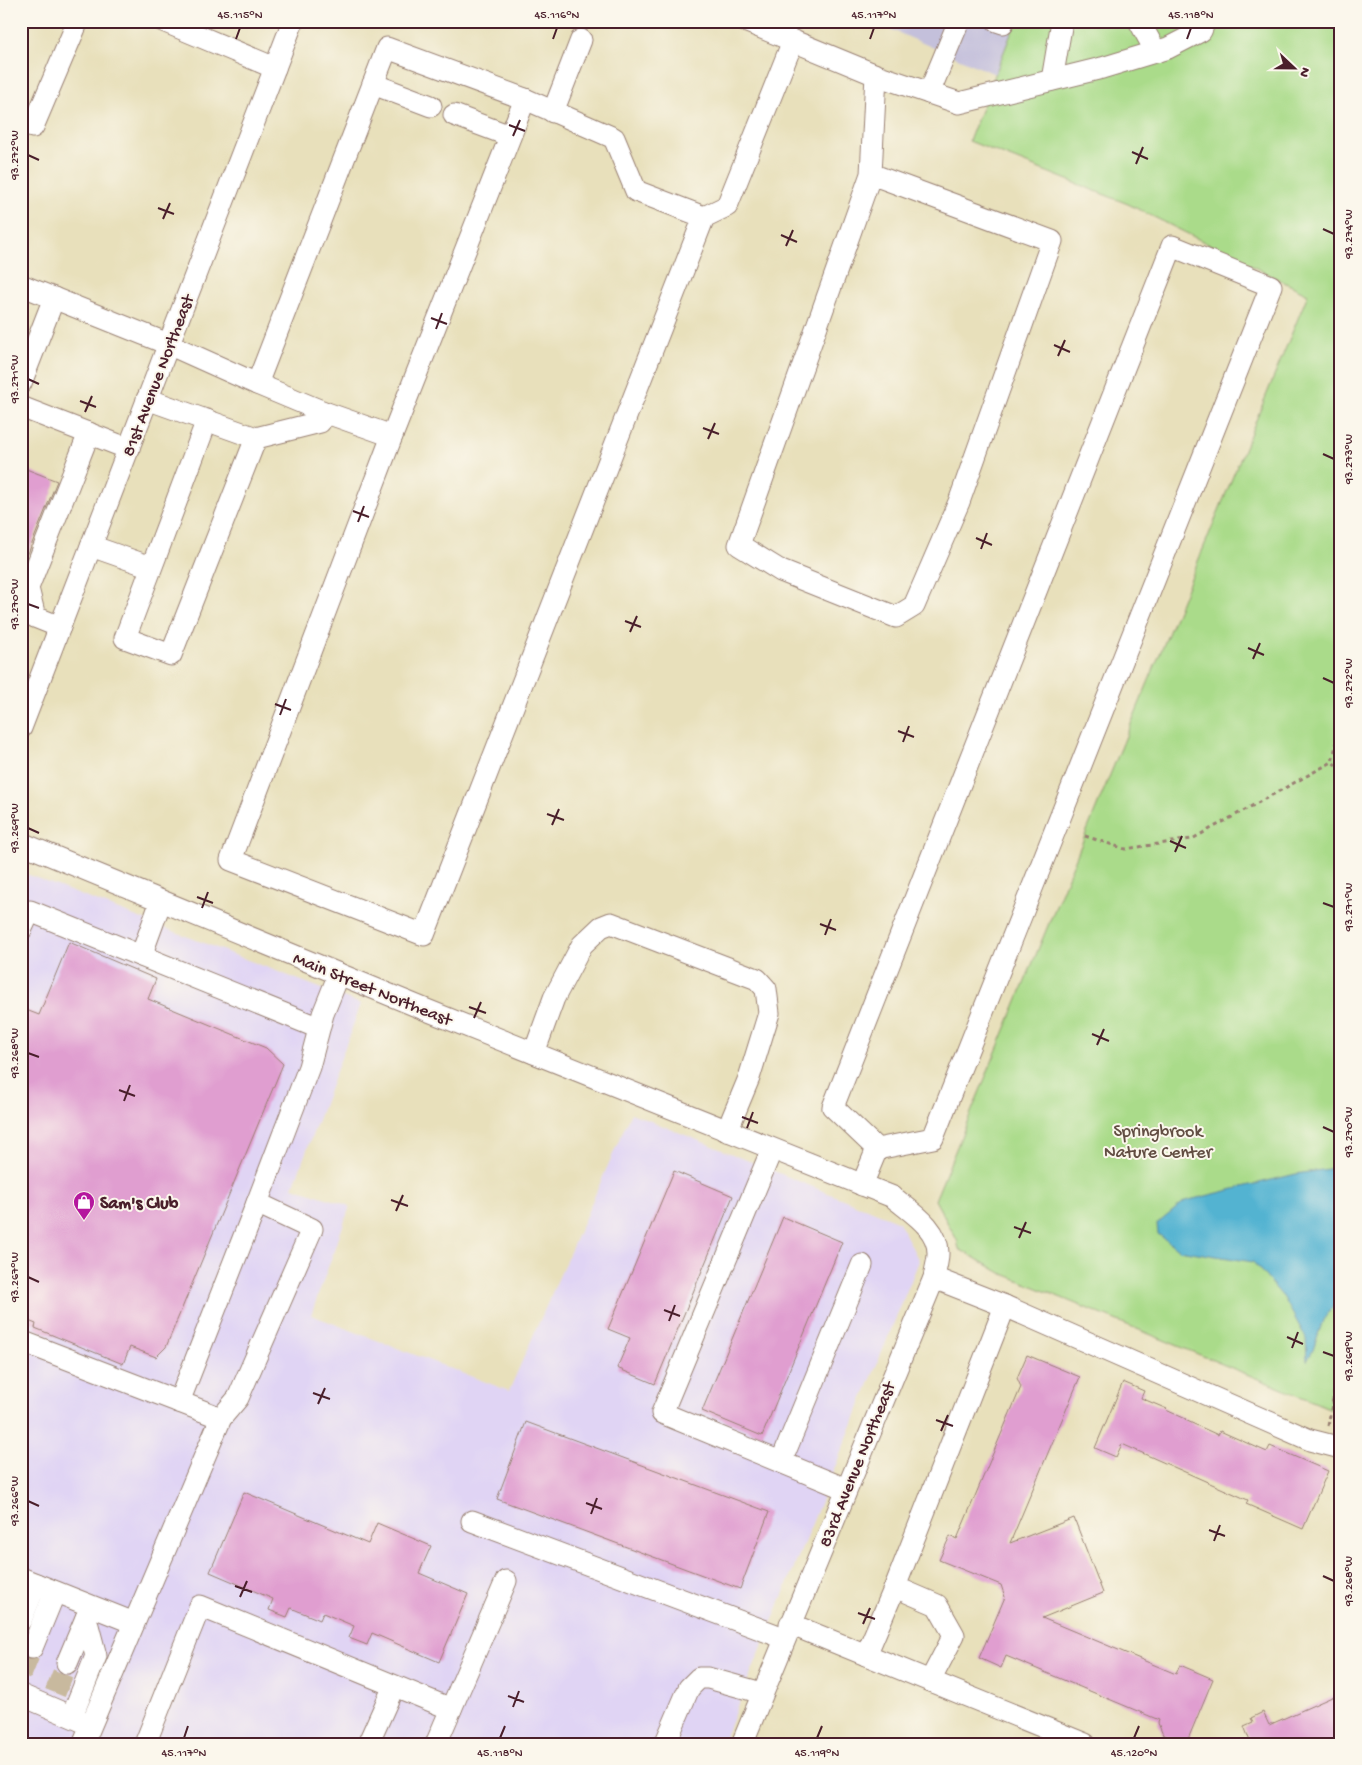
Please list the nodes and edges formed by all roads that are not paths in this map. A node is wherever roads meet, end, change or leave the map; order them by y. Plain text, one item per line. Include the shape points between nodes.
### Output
1 (78, 21) edge
2 (163, 21) edge
3 (293, 21) edge
4 (959, 21) edge
5 (1062, 21) edge
6 (1139, 21) edge
7 (1205, 21) edge
8 (753, 23) edge
9 (581, 40) dead end
10 (793, 42) junction
11 (1156, 52) junction
12 (275, 68) junction
13 (876, 74) junction
14 (1052, 80) junction
15 (373, 84) junction
16 (929, 93) junction
17 (524, 99) junction
18 (431, 106) dead end
19 (553, 112) junction
20 (454, 115) dead end
21 (21, 123) edge
22 (510, 136) junction
23 (871, 174) junction
24 (704, 217) junction
25 (21, 285) edge
26 (54, 298) junction
27 (168, 344) junction
28 (21, 383) edge
29 (257, 384) junction
30 (147, 399) junction
31 (21, 407) edge
32 (324, 412) junction
33 (207, 420) junction
34 (89, 433) junction
35 (392, 436) junction
36 (256, 438) junction
37 (129, 449) junction
38 (91, 546) junction
39 (151, 567) junction
40 (60, 627) junction
41 (21, 728) edge
42 (21, 843) edge
43 (161, 901) junction
44 (21, 930) edge
45 (141, 956) junction
46 (339, 974) junction
47 (319, 1028) junction
48 (534, 1053) junction
49 (727, 1131) junction
50 (772, 1149) junction
51 (877, 1149) junction
52 (862, 1185) junction
53 (893, 1197) joint
54 (258, 1203) junction
55 (862, 1265) dead end
56 (934, 1278) junction
57 (1005, 1306) junction
58 (21, 1341) edge
59 (180, 1402) junction
60 (221, 1418) junction
61 (1333, 1446) edge
62 (781, 1462) junction
63 (846, 1489) junction
64 (472, 1521) dead end
65 (29, 1581) edge
66 (506, 1581) dead end
67 (895, 1587) junction
68 (55, 1592) junction
69 (88, 1612) junction
70 (21, 1620) edge
71 (134, 1623) junction
72 (787, 1631) junction
73 (32, 1648) tunnel mouth
74 (866, 1655) junction
75 (67, 1663) tunnel mouth
76 (930, 1681) junction
77 (394, 1686) junction
78 (762, 1693) junction
79 (21, 1695) edge
80 (451, 1709) junction
81 (72, 1716) junction
82 (87, 1734) edge
83 (145, 1744) edge
84 (368, 1744) edge
85 (436, 1744) edge
86 (665, 1744) edge
87 (742, 1744) edge
88 (1085, 1744) edge

1 - 21 street via 33,128
2 - 12 street
3 - 12 street, 81st Avenue Northeast
4 - 16 street
5 - 14 street
6 - 11 street
7 - 11 street via 1201,31
8 - 10 street
9 - 19 street
10 - 13 street
10 - 24 street via 727,206
11 - 14 street
12 - 27 street, 81st Avenue Northeast
13 - 16 street
13 - 23 street
14 - 16 street via 959,103
15 - 17 street via 387,48
15 - 18 street
15 - 29 street
17 - 19 street
17 - 22 street
19 - 24 street via 614,138 636,191
20 - 22 street
22 - 35 street
23 - 23 street via 739,545 781,571 896,616 914,606 958,502 1052,242
24 - 35 street via 424,936 231,860
25 - 26 street
26 - 27 street
26 - 28 street
27 - 29 street
27 - 30 street, 81st Avenue Northeast
29 - 32 street
30 - 33 street
30 - 37 street, 81st Avenue Northeast
31 - 34 street
32 - 35 street
32 - 36 street via 320,422
33 - 36 street
33 - 39 street
34 - 37 street
34 - 40 street via 28,588 35,617
36 - 39 street via 171,655 124,638
37 - 38 street, 81st Avenue Northeast
38 - 39 street
38 - 40 street, 81st Avenue Northeast
40 - 41 street, 81st Avenue Northeast
42 - 43 street, Main Street Northeast
43 - 45 street
43 - 46 street, Main Street Northeast
44 - 45 street via 30,911
45 - 47 street
46 - 47 street
46 - 48 street, Main Street Northeast
47 - 54 street via 310,1067
48 - 49 street, Main Street Northeast
48 - 49 street via 554,998 582,945 601,927 611,923 757,979 766,989 769,1013 749,1078
49 - 50 street, Main Street Northeast
50 - 52 street, Main Street Northeast
50 - 62 street via 662,1414
51 - 51 street via 933,1138 1271,286 1172,246 834,1107
51 - 52 street
52 - 53 street, Main Street Northeast
53 - 56 street, 83rd Avenue Northeast via 934,1234 938,1253
54 - 59 street
54 - 60 street via 312,1229 238,1398
55 - 62 street
56 - 57 street
56 - 63 street, 83rd Avenue Northeast
57 - 61 street via 1310,1440
57 - 67 street
58 - 59 street
59 - 60 street
60 - 71 street
62 - 63 street
63 - 72 street, 83rd Avenue Northeast
64 - 72 street
65 - 68 street
65 - 70 street
66 - 80 street
67 - 74 street
67 - 76 street via 937,1605 954,1635
68 - 69 street
68 - 73 street
69 - 71 street
69 - 75 street
69 - 81 street via 96,1656
71 - 82 street
72 - 74 street
72 - 78 street, 83rd Avenue Northeast
74 - 76 street
76 - 88 street
77 - 80 street
77 - 83 street via 200,1606
77 - 84 street
78 - 86 street via 699,1678 689,1688
78 - 87 street, 83rd Avenue Northeast
79 - 81 street via 52,1700
80 - 85 street
81 - 82 street

